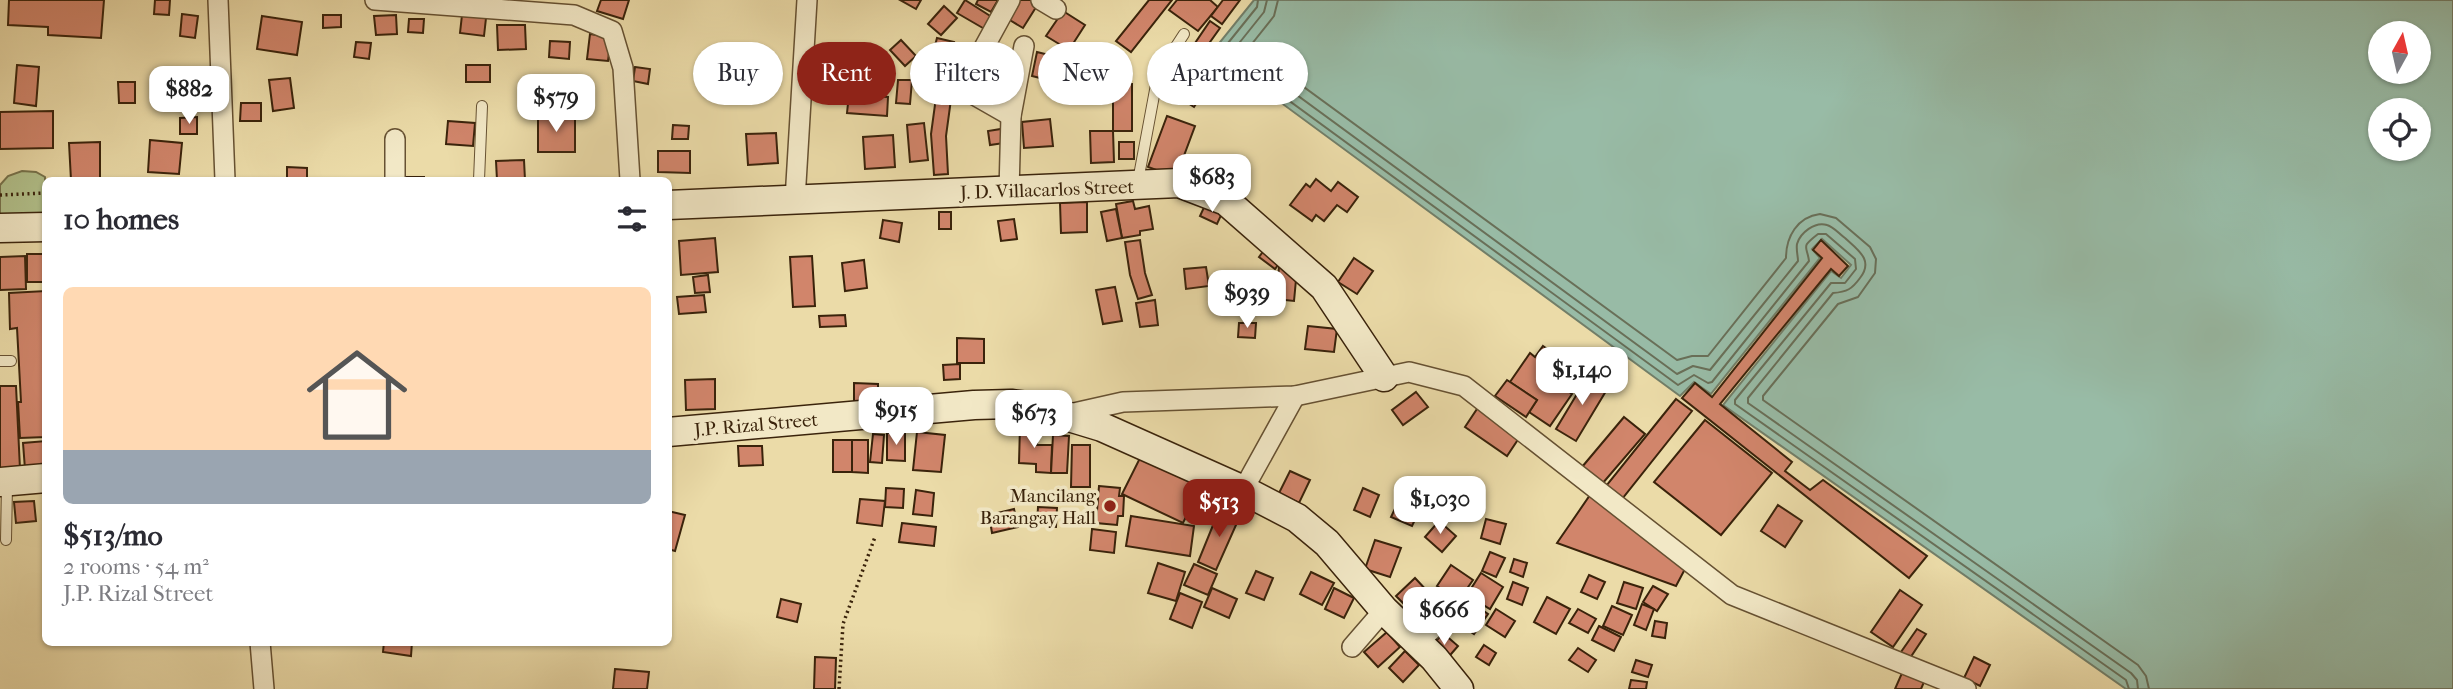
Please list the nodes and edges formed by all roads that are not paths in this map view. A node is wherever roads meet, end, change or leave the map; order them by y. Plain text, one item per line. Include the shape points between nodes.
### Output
1 (218, 0) edge
2 (375, 0) edge
3 (807, 0) edge
4 (1010, 0) edge
5 (1184, 34) dead end
6 (1013, 105) edge
7 (482, 106) dead end
8 (1011, 116) junction
9 (395, 139) dead end
10 (225, 177) edge
11 (395, 177) edge
12 (479, 177) edge
13 (630, 177) edge
14 (1137, 185) junction
15 (1009, 191) junction
16 (794, 200) junction
17 (672, 205) edge
18 (42, 227) edge
19 (0, 228) edge
20 (1384, 377) junction
21 (1295, 396) junction
22 (1064, 415) junction
23 (672, 432) edge
24 (42, 478) edge
25 (4, 481) edge
26 (1243, 489) junction
27 (6, 540) dead end
28 (1384, 610) junction
29 (1446, 618) dead end
30 (1418, 642) junction
31 (260, 646) edge
32 (1352, 647) dead end
33 (264, 689) edge
34 (1459, 689) edge
35 (1966, 689) edge

1 - 10 street
2 - 13 street via 574,15 612,31 623,68
3 - 16 street
4 - 8 street via 969,75 968,86 981,101
5 - 14 lane via 1158,74
6 - 8 street
7 - 12 lane
8 - 15 street
9 - 11 street
14 - 15 main road, J. D. Villacarlos Street
14 - 20 main road, J. D. Villacarlos Street via 1179,183 1226,201 1324,287
15 - 16 main road, J. D. Villacarlos Street
16 - 17 main road, J. D. Villacarlos Street
18 - 19 main road
20 - 21 street
20 - 35 street via 1409,372 1464,386 1732,595
21 - 22 street via 1122,402
21 - 26 street
22 - 23 main road, J.P. Rizal Street via 1011,404 974,405
22 - 26 main road, J.P. Rizal Street via 1147,445
24 - 25 main road
25 - 27 lane
26 - 28 main road, J.P. Rizal Street via 1297,518 1326,542
28 - 30 main road, J.P. Rizal Street
28 - 32 street
29 - 30 street
30 - 34 main road, J.P. Rizal Street
31 - 33 street

